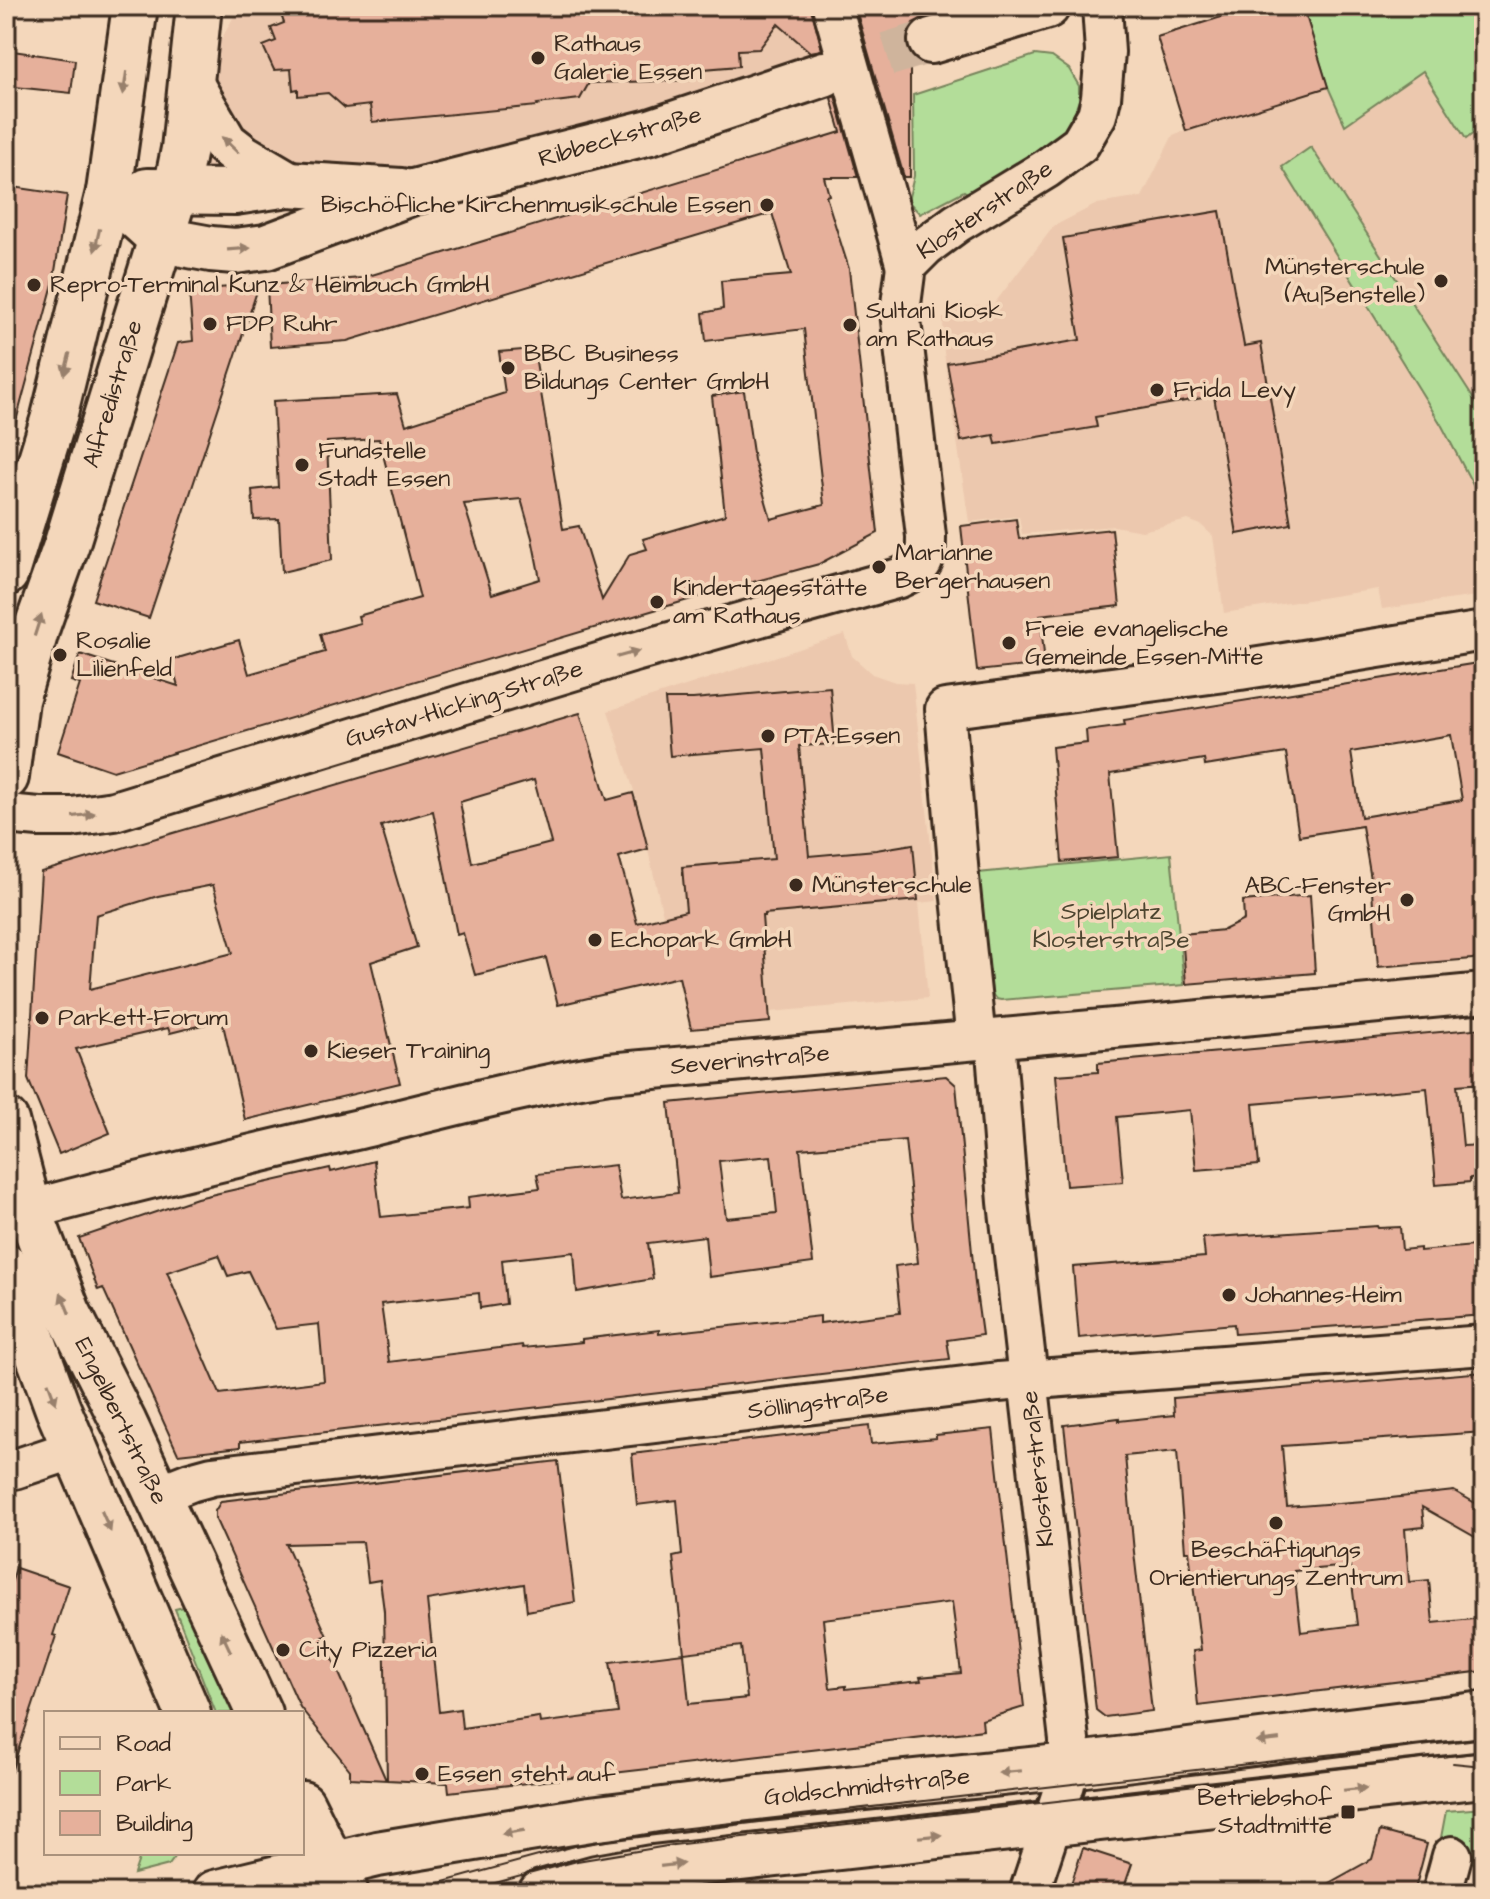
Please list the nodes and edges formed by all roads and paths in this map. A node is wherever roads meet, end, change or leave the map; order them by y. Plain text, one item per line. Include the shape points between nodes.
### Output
1 (135, 6) edge
2 (199, 6) edge
3 (832, 6) edge
4 (1047, 6) edge
5 (1102, 6) edge
6 (931, 41) tunnel mouth
7 (824, 74) tunnel mouth
8 (191, 85) junction
9 (289, 184) junction
10 (176, 190) junction
11 (109, 192) junction
12 (413, 192) junction
13 (162, 240) junction
14 (906, 266) junction
15 (922, 553) joint
16 (6, 573) edge
17 (1484, 631) edge
18 (6, 777) edge
19 (6, 814) edge
20 (1484, 993) edge
21 (986, 1039) junction
22 (6, 1121) edge
23 (29, 1210) junction
24 (6, 1267) edge
25 (1484, 1345) edge
26 (1028, 1379) junction
27 (75, 1449) junction
28 (9, 1479) edge
29 (157, 1495) junction
30 (187, 1711) edge
31 (258, 1711) edge
32 (1484, 1714) edge
33 (1069, 1766) junction
34 (1484, 1775) edge
35 (304, 1808) edge
36 (1052, 1823) junction
37 (1452, 1856) dead end
38 (339, 1878) edge
39 (246, 1883) edge
40 (541, 1893) edge
41 (1029, 1893) edge
42 (1442, 1893) edge

1 -> 11 street, Alfredistraße
2 - 8 street, Alfredistraße
3 - 14 street, Klosterstraße
4 - 6 street
5 - 14 street, Klosterstraße via 1101,98 1080,144 957,223
7 - 12 street, Ribbeckstraße via 650,132
9 -> 8 street, Ribbeckstraße via 225,143
8 - 10 street, Alfredistraße
9 - 10 street, Ribbeckstraße via 235,192
9 - 12 street, Ribbeckstraße
10 - 11 street, Ribbeckstraße
10 - 13 street, Alfredistraße
11 - 13 street
11 -> 16 street, Alfredistraße via 54,417
13 -> 12 street, Ribbeckstraße via 235,251 266,247
18 -> 13 street, Alfredistraße via 16,700 29,655
14 - 15 street, Klosterstraße via 900,312
19 -> 15 street, Gustav-Hicking-Straße via 72,817 114,811 631,653 899,578
17 - 21 street, Klosterstraße via 945,709 960,888
20 - 21 street, Severinstraße
21 - 23 street, Severinstraße via 584,1077
21 - 26 street, Klosterstraße
22 - 23 street, Engelbertstraße
29 -> 23 street, Engelbertstraße via 68,1312
24 -> 27 street, Engelbertstraße
25 - 26 street, Söllingstraße
26 - 29 street, Söllingstraße via 212,1476
26 - 33 street, Klosterstraße
27 - 28 street
27 -> 30 street, Engelbertstraße
31 -> 29 street, Engelbertstraße
32 -> 33 street, Goldschmidtstraße
33 - 36 street, Klosterstraße
33 -> 38 street, Goldschmidtstraße via 590,1819 377,1854
36 -> 34 street
35 - 38 street
40 -> 36 street via 652,1868
36 - 41 street, Klosterstraße
37 - 42 street
38 - 39 street, Goldschmidtstraße

